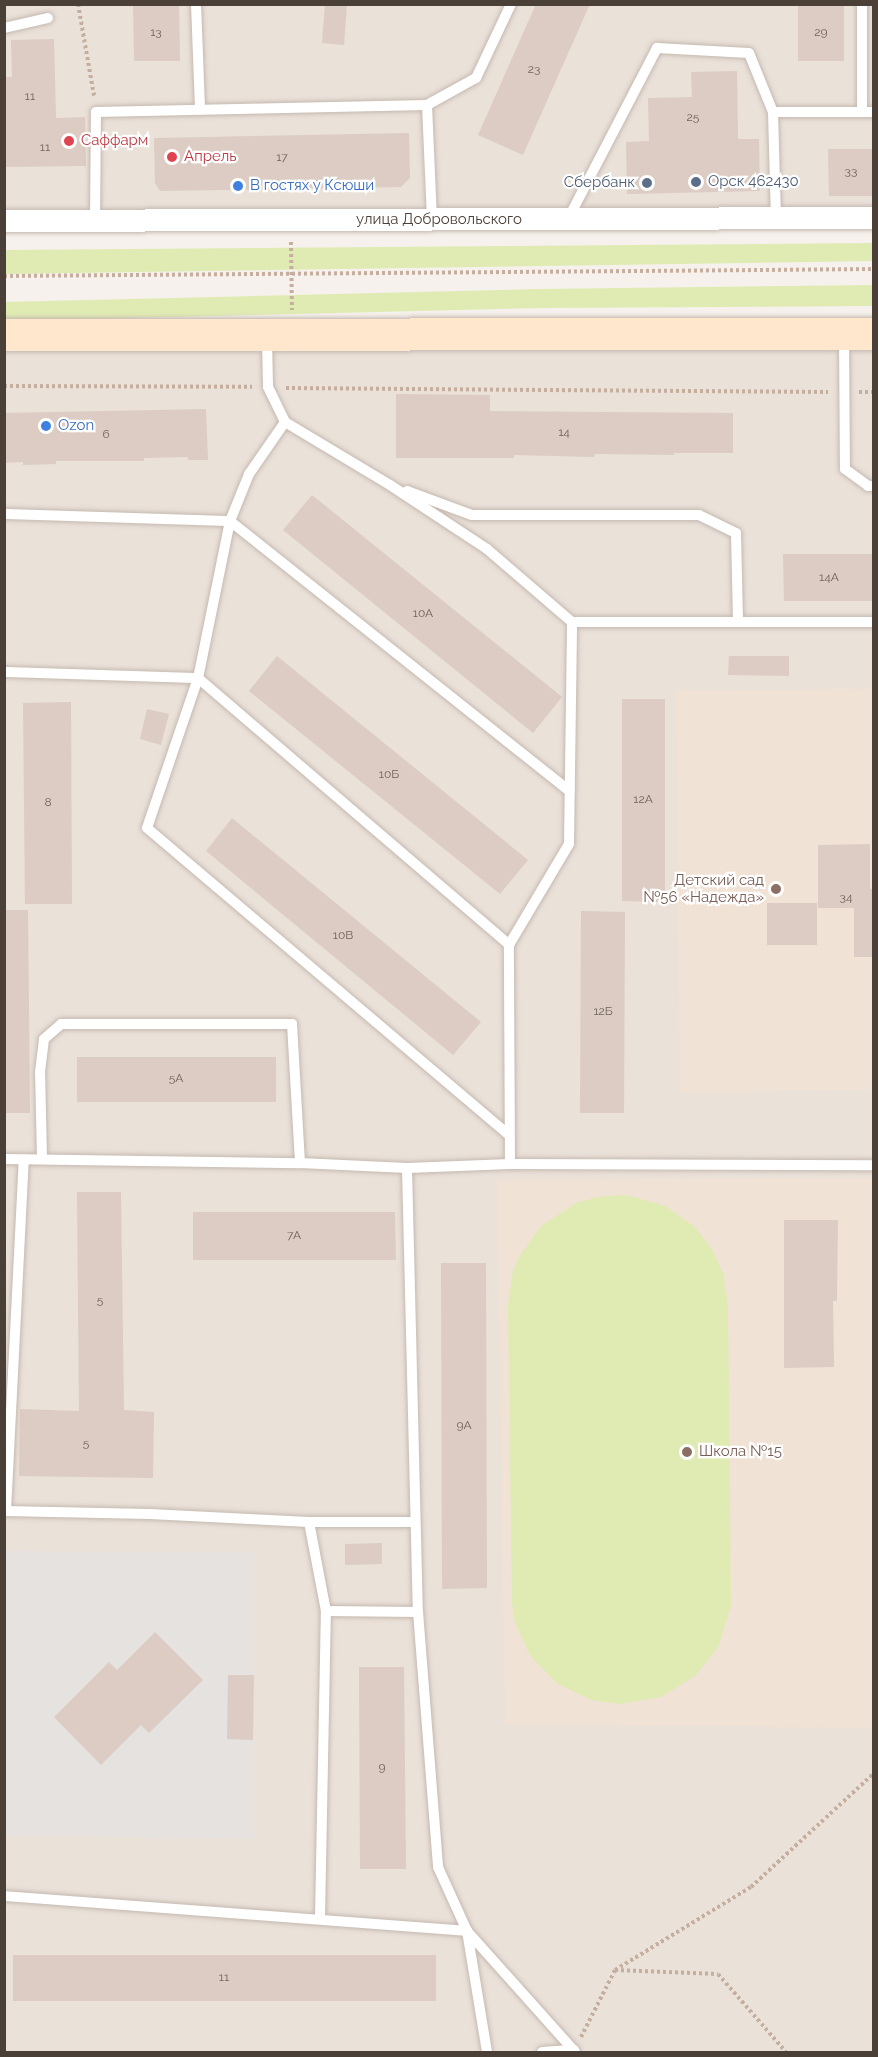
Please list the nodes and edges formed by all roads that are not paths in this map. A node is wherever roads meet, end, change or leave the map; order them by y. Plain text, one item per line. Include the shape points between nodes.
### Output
1 (196, 4) edge
2 (511, 4) edge
3 (862, 4) edge
4 (48, 18) dead end
5 (4, 28) edge
6 (427, 105) junction
7 (200, 108) junction
8 (773, 112) junction
9 (868, 112) edge
10 (873, 218) edge
11 (568, 219) junction
12 (776, 219) junction
13 (432, 220) junction
14 (4, 221) edge
15 (95, 221) junction
16 (280, 334) junction
17 (859, 334) edge
18 (4, 335) edge
19 (285, 422) junction
20 (390, 485) junction
21 (873, 486) edge
22 (4, 514) edge
23 (230, 521) junction
24 (738, 621) junction
25 (572, 622) junction
26 (873, 622) edge
27 (4, 672) edge
28 (198, 678) junction
29 (570, 791) junction
30 (509, 945) junction
31 (509, 1135) junction
32 (42, 1158) junction
33 (4, 1159) edge
34 (24, 1159) junction
35 (300, 1163) junction
36 (510, 1164) junction
37 (873, 1165) edge
38 (407, 1168) junction
39 (9, 1380) edge
40 (5, 1511) edge
41 (309, 1522) junction
42 (415, 1522) junction
43 (326, 1611) junction
44 (418, 1612) junction
45 (4, 1896) edge
46 (320, 1918) junction
47 (467, 1931) junction
48 (575, 2051) edge
49 (487, 2052) edge
50 (542, 2052) edge

1 - 7 lane
2 - 6 lane via 476,78
3 - 9 lane
4 - 5 lane
6 - 7 lane
6 - 13 lane
7 - 15 lane via 96,112
8 - 9 lane
8 - 11 lane via 748,53 657,48
8 - 12 lane
10 - 12 street, улица Добровольского
11 - 12 street, улица Добровольского
11 - 13 street, улица Добровольского
13 - 15 street, улица Добровольского
14 - 15 street, улица Добровольского
16 - 17 main road
16 - 18 main road
16 - 19 lane via 268,387
17 - 21 lane via 845,392 846,469
19 - 20 lane
19 - 23 lane via 249,474
20 - 24 lane via 472,515 699,515 736,533
20 - 25 lane via 487,549
22 - 23 lane
23 - 28 lane
23 - 29 lane
24 - 25 lane
24 - 26 lane
25 - 29 lane
27 - 28 lane
28 - 30 lane
28 - 31 lane via 147,828
29 - 30 lane via 569,844
30 - 31 lane
31 - 36 lane
32 - 34 lane
32 - 35 lane
32 - 35 lane via 40,1072 44,1039 62,1024 292,1024
33 - 34 lane
34 - 39 lane
35 - 38 lane
36 - 37 lane
36 - 38 lane
38 - 42 lane
39 - 40 lane
40 - 41 lane
41 - 42 lane
41 - 43 lane
42 - 44 lane
43 - 44 lane
43 - 46 lane
44 - 47 lane via 438,1867
45 - 46 lane
46 - 47 lane
47 - 48 lane
47 - 49 lane
48 - 50 lane

